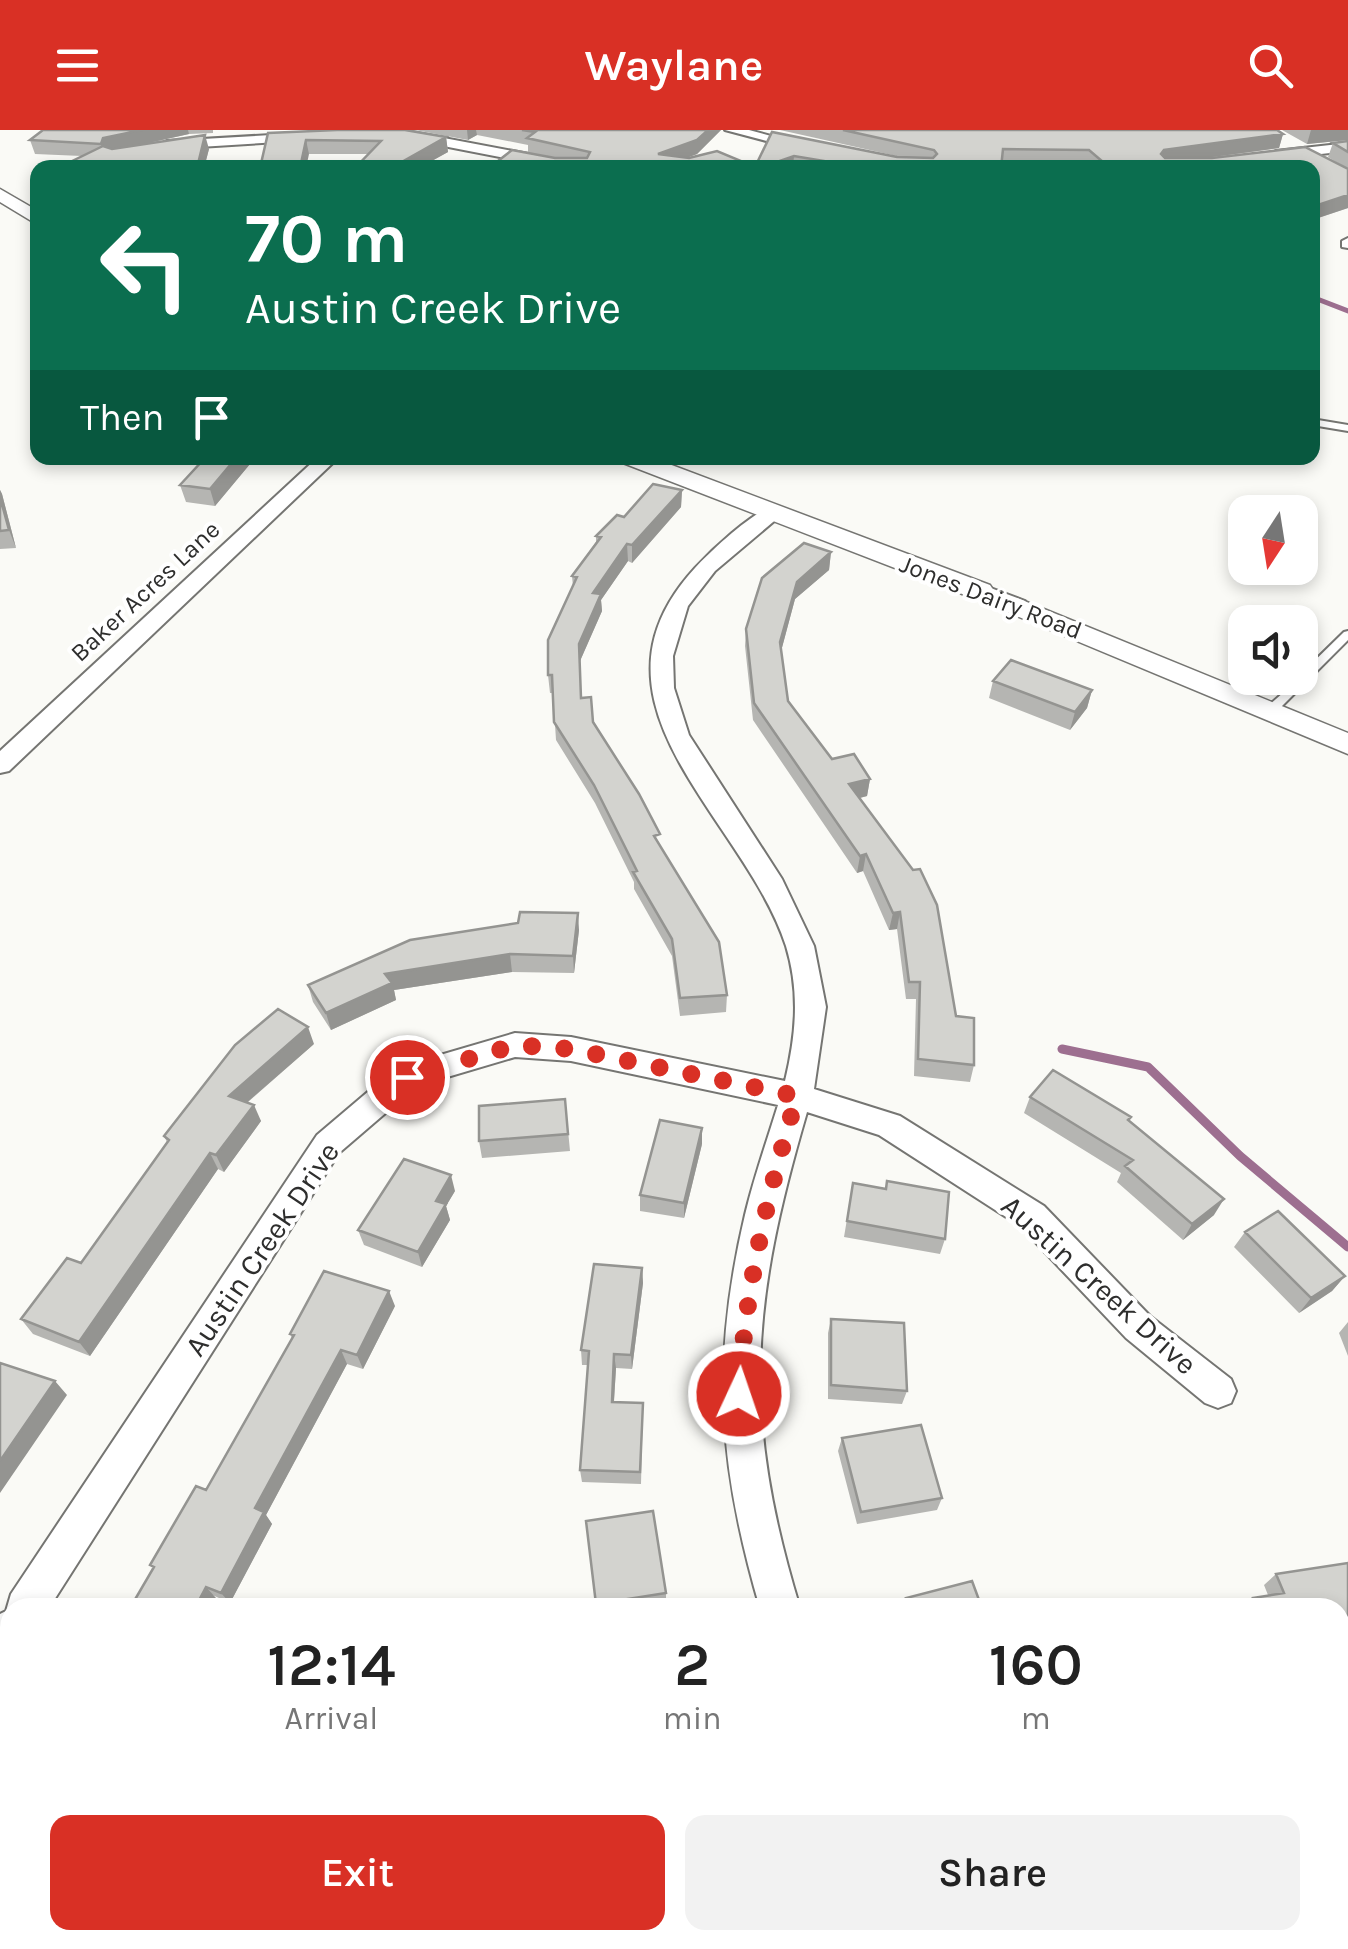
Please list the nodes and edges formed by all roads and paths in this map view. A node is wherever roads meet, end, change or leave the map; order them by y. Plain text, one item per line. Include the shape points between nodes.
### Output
1 (732, 130) edge
2 (396, 134) edge
3 (764, 134) edge
4 (319, 137) edge
5 (1278, 138) edge
6 (241, 141) edge
7 (156, 146) edge
8 (1348, 148) edge
9 (483, 149) junction
10 (816, 149) edge
11 (733, 150) dead end
12 (1303, 152) junction
13 (467, 158) dead end
14 (1255, 158) edge
15 (540, 160) edge
16 (1317, 160) edge
17 (1320, 162) edge
18 (1332, 169) edge
19 (0, 194) edge
20 (30, 215) edge
21 (1320, 423) edge
22 (1348, 428) edge
23 (321, 465) edge
24 (650, 465) edge
25 (772, 512) junction
26 (980, 591) joint
27 (1017, 606) joint
28 (1348, 634) edge
29 (1271, 710) junction
30 (1348, 744) edge
31 (0, 765) edge
32 (797, 1096) junction
33 (1218, 1391) dead end
34 (32, 1598) edge
35 (777, 1598) edge

1 - 3 street
2 - 9 street
3 - 10 street
3 - 11 street
4 - 6 street
5 - 12 street
6 - 7 street
8 - 12 street
9 - 13 street
9 - 15 street
12 - 14 street
12 - 16 street
17 - 18 street
19 - 20 street
21 - 22 lane
23 - 31 street, Baker Acres Lane
24 - 25 street, Jones Dairy Road
25 - 26 street, Jones Dairy Road
25 - 32 street via 687,585 666,634 662,690 674,734 775,888 802,956 811,1006
26 - 27 street, Jones Dairy Road
27 - 29 street, Jones Dairy Road
28 - 29 lane
29 - 30 street, Jones Dairy Road
32 - 33 street, Austin Creek Drive via 889,1125 1032,1216 1138,1327
32 - 34 street, Austin Creek Drive via 571,1049 516,1045 407,1077 328,1144
32 - 35 street via 763,1211 739,1394

